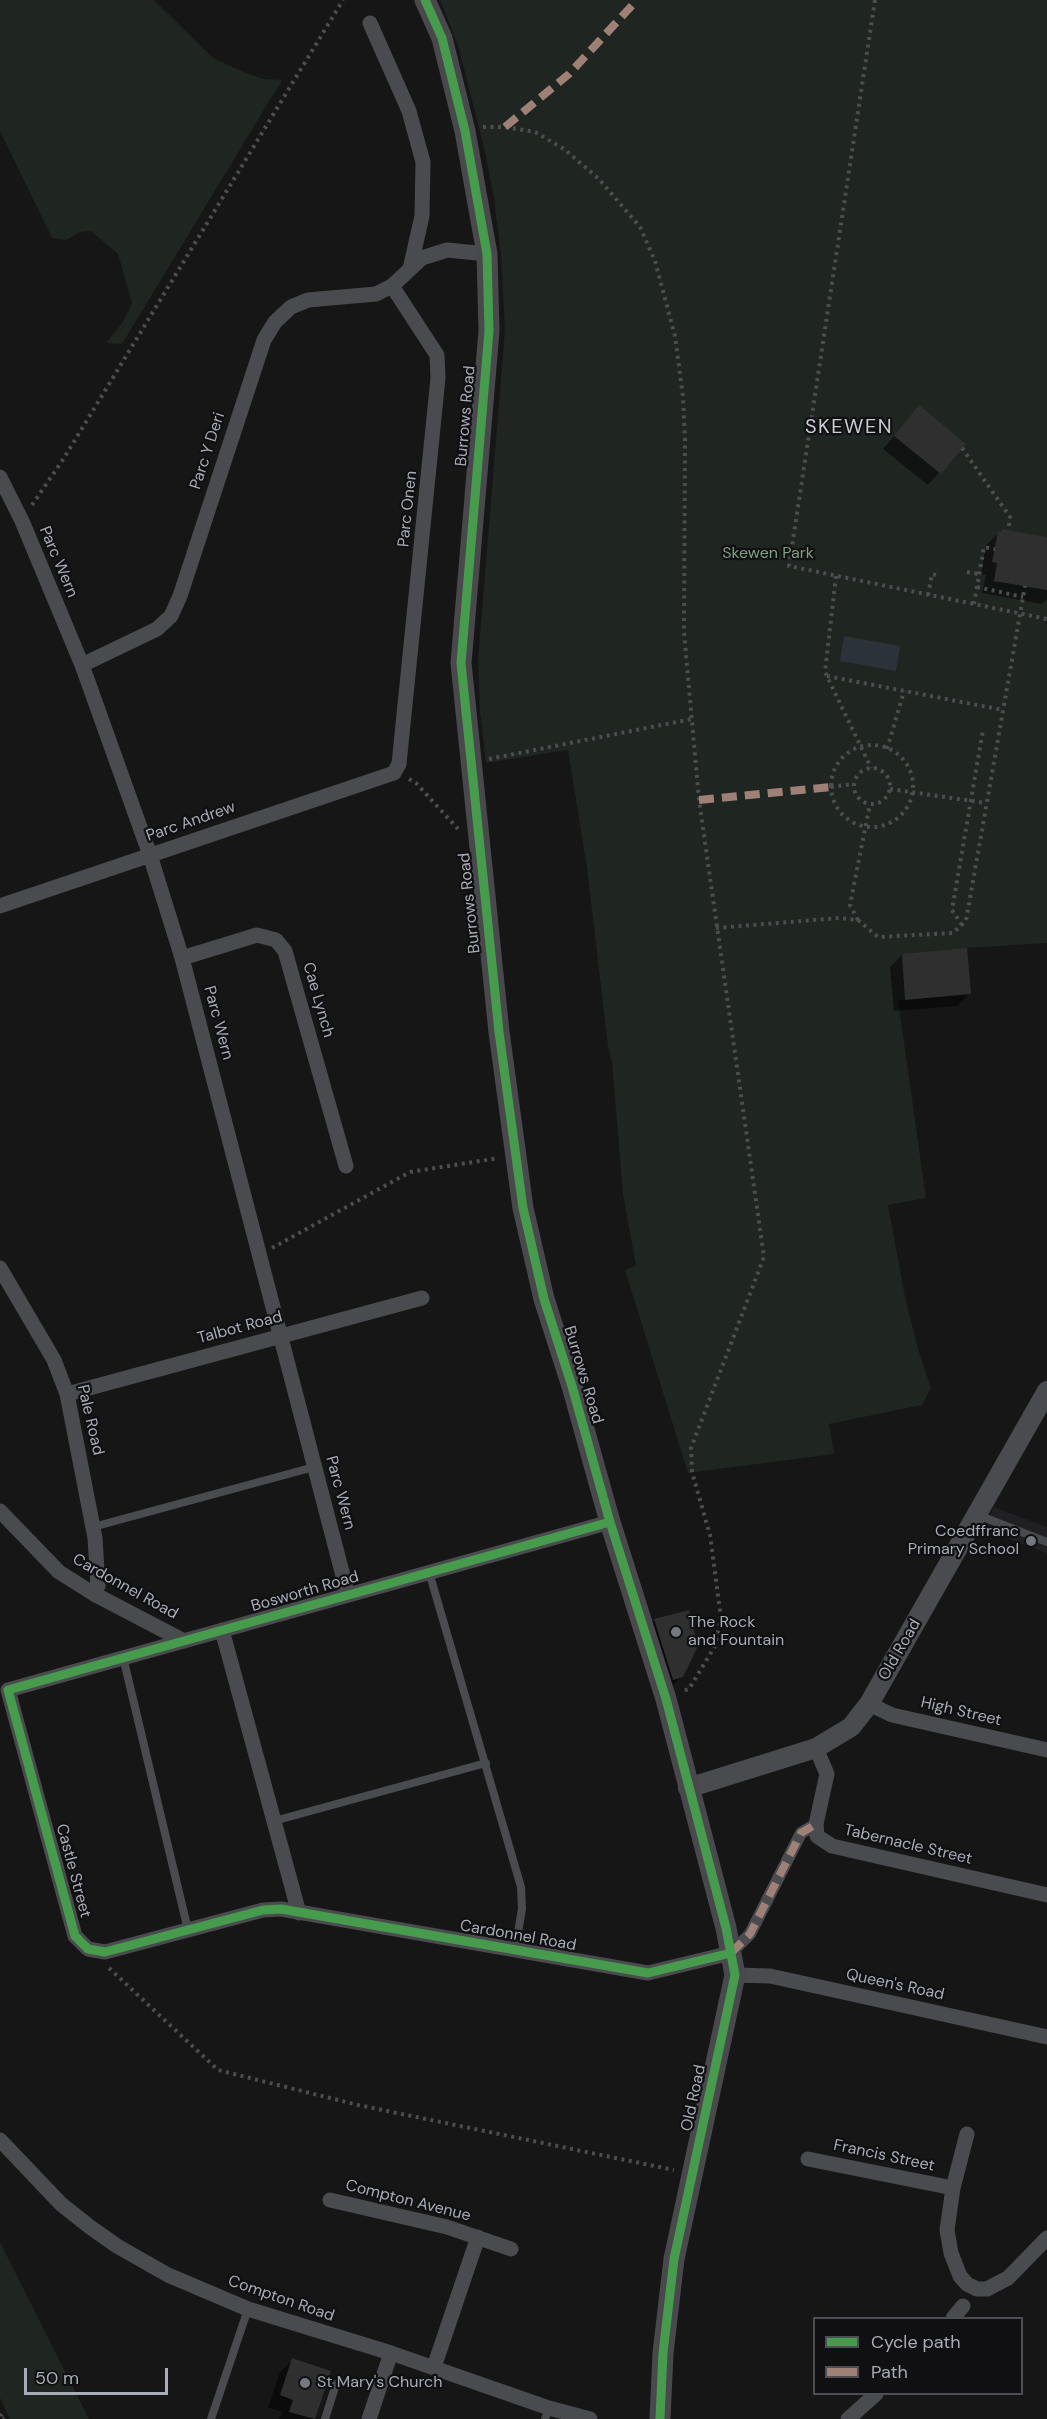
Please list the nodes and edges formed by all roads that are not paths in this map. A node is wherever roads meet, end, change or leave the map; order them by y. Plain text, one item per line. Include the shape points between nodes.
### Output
1 (425, 0) edge
2 (370, 23) dead end
3 (487, 254) junction
4 (410, 269) junction
5 (392, 286) junction
6 (1, 483) edge
7 (82, 664) junction
8 (394, 773) joint
9 (150, 855) junction
10 (0, 906) edge
11 (182, 958) junction
12 (346, 1166) dead end
13 (0, 1268) edge
14 (422, 1298) dead end
15 (282, 1334) junction
16 (1047, 1391) edge
17 (67, 1394) junction
18 (314, 1467) junction
19 (0, 1511) edge
20 (977, 1514) junction
21 (610, 1522) junction
22 (93, 1527) junction
23 (1047, 1542) edge
24 (429, 1572) junction
25 (94, 1594) junction
26 (348, 1595) junction
27 (222, 1630) junction
28 (184, 1641) junction
29 (123, 1658) junction
30 (8, 1690) joint
31 (869, 1704) junction
32 (816, 1748) junction
33 (1047, 1750) edge
34 (486, 1762) junction
35 (688, 1788) junction
36 (274, 1821) junction
37 (816, 1824) junction
38 (1047, 1895) edge
39 (299, 1913) junction
40 (188, 1930) junction
41 (515, 1951) junction
42 (731, 1953) junction
43 (735, 1976) junction
44 (1047, 2037) edge
45 (967, 2134) dead end
46 (0, 2140) edge
47 (808, 2159) dead end
48 (953, 2188) junction
49 (330, 2200) dead end
50 (478, 2237) junction
51 (1047, 2238) edge
52 (511, 2249) dead end
53 (963, 2306) dead end
54 (248, 2309) junction
55 (955, 2317) edge
56 (391, 2353) junction
57 (434, 2367) junction
58 (336, 2384) dead end
59 (875, 2395) edge
60 (547, 2413) edge
61 (211, 2419) edge
62 (325, 2419) edge
63 (369, 2419) edge
64 (590, 2419) edge
65 (660, 2419) edge
66 (848, 2419) edge

1 - 3 main road, Burrows Road via 442,38 465,131
2 - 4 street via 409,111 423,162 422,216
3 - 4 street via 447,250 422,258
3 - 21 main road, Burrows Road via 489,331 461,663 470,763 499,1032 523,1208 544,1299
4 - 5 street
5 - 7 street, Parc Y Deri via 376,294 308,300 291,307 275,322 264,340 171,616 157,629
5 - 8 street, Parc Onen via 437,354 438,378 399,764
6 - 7 street, Parc Wern via 22,521
7 - 9 street, Parc Wern
8 - 9 street, Parc Andrew
9 - 10 street, Parc Andrew
9 - 11 street, Parc Wern
11 - 12 street, Cae Lynch via 257,935 276,940 285,951
11 - 15 street, Parc Wern
13 - 17 street, Pale Road via 54,1360
14 - 15 street, Talbot Road
15 - 17 street, Talbot Road
15 - 18 street, Parc Wern
16 - 20 street, Old Road
17 - 22 street, Pale Road
18 - 22 lane
18 - 26 street, Parc Wern
19 - 25 street, Cardonnel Road via 59,1572
20 - 23 lane
20 - 31 street, Old Road
21 - 24 street, Bosworth Road
21 - 35 main road, Burrows Road via 666,1699
22 - 25 street, Pale Road via 98,1586
24 - 26 street, Bosworth Road
24 - 34 lane
25 - 28 street, Cardonnel Road
26 - 27 street, Bosworth Road
27 - 28 street, Bosworth Road
27 - 36 street
28 - 29 street, Bosworth Road
29 - 30 street, Bosworth Road
29 - 40 lane
30 - 40 street, Castle Street via 75,1936 88,1949 105,1952
31 - 32 street, Old Road via 851,1727
31 - 33 street, High Street via 892,1715
32 - 35 street, Old Road
32 - 37 street via 827,1774
34 - 36 lane
34 - 41 lane via 521,1887 522,1909
35 - 42 main road, Old Road
36 - 39 street
37 - 38 street, Tabernacle Street via 817,1836 832,1846
37 - 42 street via 801,1833 750,1934
39 - 40 street via 263,1910
39 - 41 street, Cardonnel Road
41 - 42 street, Cardonnel Road via 648,1973
42 - 43 main road, Old Road
43 - 44 street, Queen's Road via 770,1976
43 - 65 main road, Old Road via 674,2259 667,2301
45 - 48 street, Francis Street
46 - 54 street, Compton Road via 61,2204 117,2246 168,2275
47 - 48 street, Francis Street
48 - 51 street, Francis Street via 947,2230 951,2253 967,2284 987,2289 1008,2278
49 - 50 street, Compton Avenue
50 - 52 street, Compton Avenue
50 - 57 street, Compton Avenue
53 - 55 street
54 - 56 street, Compton Road
54 - 61 lane
56 - 57 street, Compton Road
56 - 63 street
57 - 60 street, Compton Road
58 - 62 lane
59 - 66 street
60 - 64 street, Compton Road

